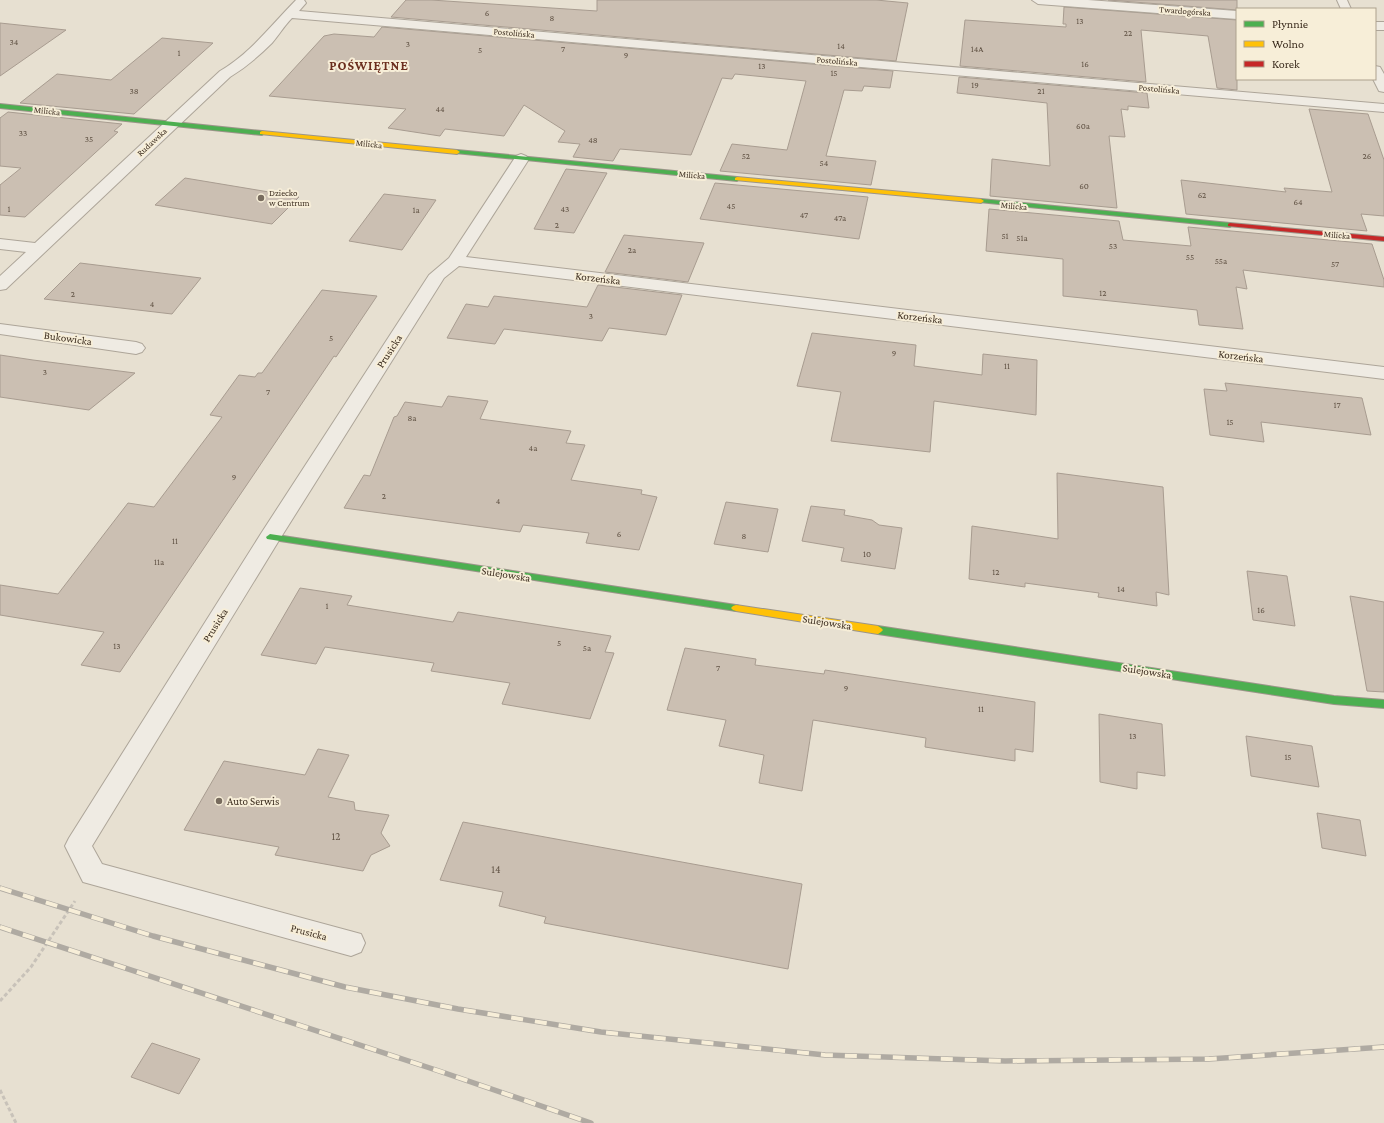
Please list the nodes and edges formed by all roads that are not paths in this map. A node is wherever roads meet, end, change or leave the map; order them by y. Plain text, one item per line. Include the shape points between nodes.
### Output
1 (303, 0) edge
2 (1038, 0) edge
3 (289, 14) junction
4 (1236, 15) edge
5 (1376, 72) edge
6 (1384, 88) edge
7 (0, 106) edge
8 (1384, 108) edge
9 (172, 124) junction
10 (521, 159) junction
11 (1384, 239) edge
12 (0, 244) edge
13 (38, 248) junction
14 (455, 261) junction
15 (0, 284) edge
16 (0, 329) edge
17 (136, 348) dead end
18 (1384, 373) edge
19 (270, 538) junction
20 (1384, 704) edge
21 (351, 943) dead end

1 - 3 street, Rudawska
2 - 4 street, Twardogórska
3 - 8 street, Postolińska
3 - 9 street, Rudawska via 242,64 225,74
5 - 6 street
7 - 9 street, Milicka
9 - 10 street, Milicka
9 - 13 street, Rudawska
10 - 11 street, Milicka
10 - 14 street, Prusicka
12 - 13 street
13 - 15 street, Rudawska
14 - 18 street, Korzeńska
14 - 19 street, Prusicka via 438,275
16 - 17 street, Bukowicka
19 - 20 street, Sulejowska via 1334,700
19 - 21 street, Prusicka via 78,846 93,874

